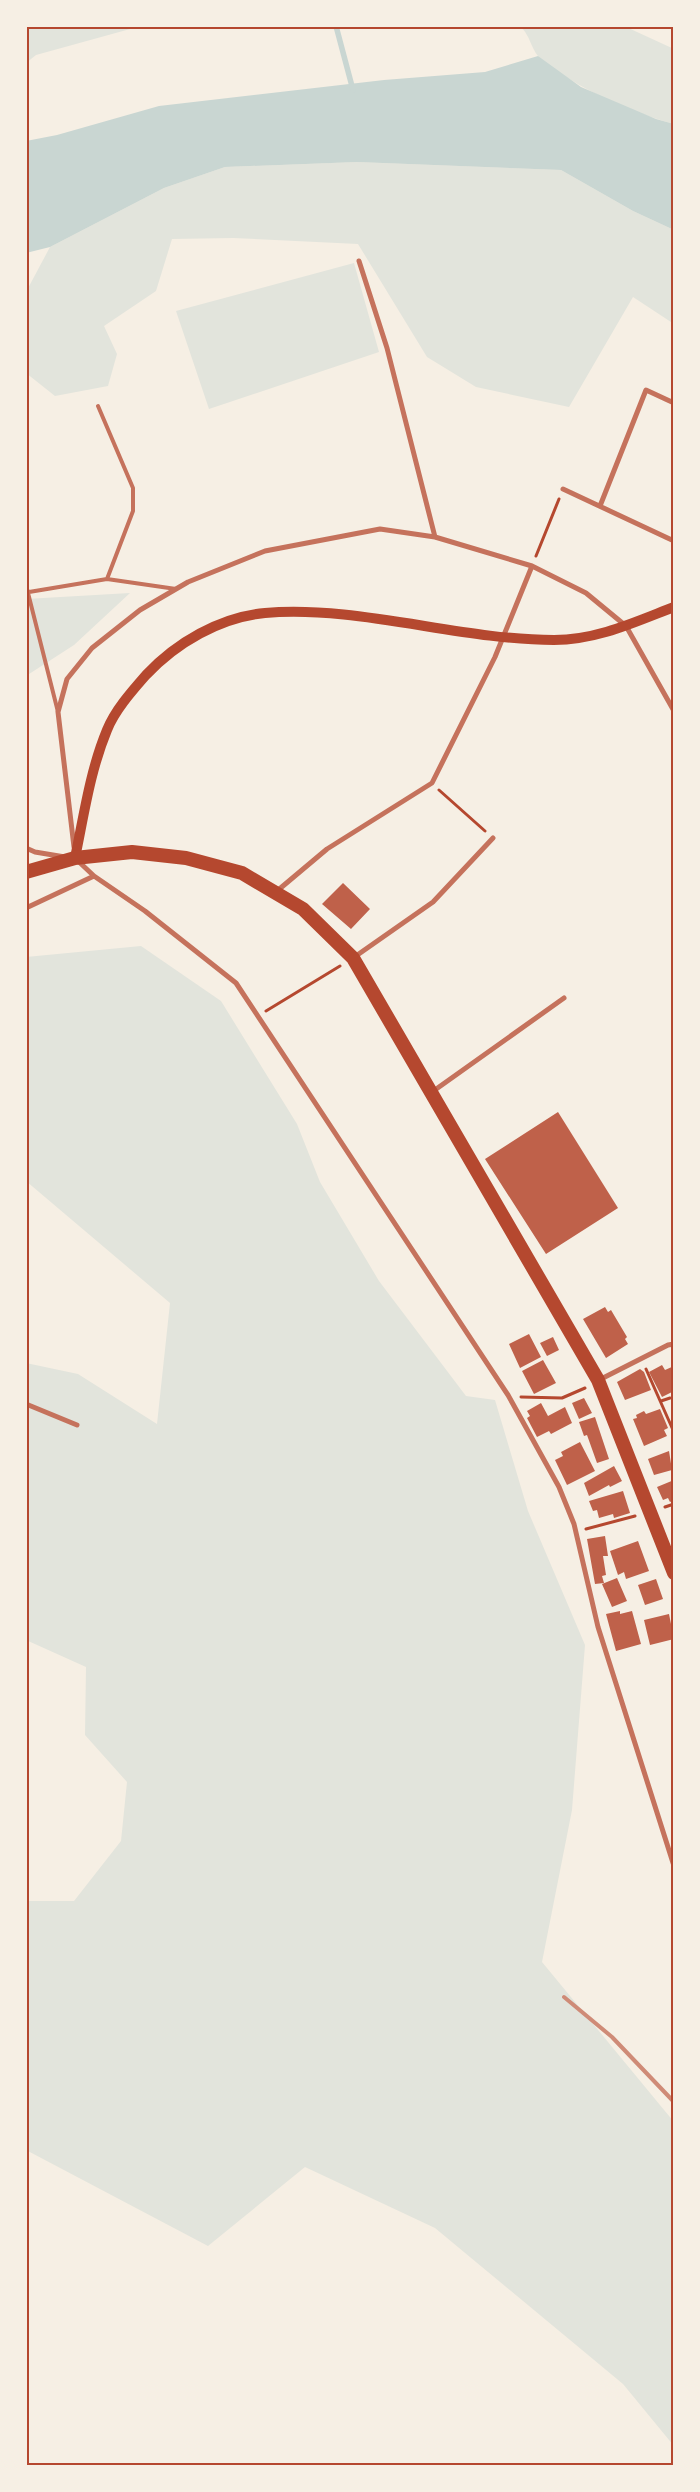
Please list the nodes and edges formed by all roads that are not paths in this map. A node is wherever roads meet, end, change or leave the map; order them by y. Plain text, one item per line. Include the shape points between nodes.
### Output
1 (359, 261) dead end
2 (674, 403) edge
3 (98, 406) dead end
4 (563, 489) road end
5 (600, 506) junction
6 (435, 537) junction
7 (674, 541) edge
8 (532, 566) junction
9 (107, 579) junction
10 (26, 585) edge
11 (176, 589) junction
12 (29, 592) junction
13 (674, 607) edge
14 (626, 626) junction
15 (504, 637) junction
16 (674, 711) edge
17 (58, 712) junction
18 (493, 838) road end
19 (26, 848) edge
20 (75, 858) junction
21 (26, 872) edge
22 (94, 876) junction
23 (277, 892) junction
24 (26, 908) edge
25 (353, 958) junction
26 (564, 998) dead end
27 (432, 1092) junction
28 (674, 1344) edge
29 (598, 1380) junction
30 (26, 1404) edge
31 (77, 1425) dead end
32 (674, 1573) edge
33 (674, 1866) edge

1 - 6 street via 387,348
2 - 5 street via 646,390
3 - 9 lane via 133,488 133,511
4 - 5 street
5 - 7 street
6 - 8 street
6 - 11 street via 380,529 265,551
8 - 14 street via 586,593
8 - 15 street
9 - 11 lane
9 - 12 lane
10 - 12 lane
11 - 17 street via 140,610 92,648 67,680
12 - 17 lane
13 - 14 main road
14 - 15 main road via 595,636 555,640
14 - 16 street
15 - 20 main road via 316,612 263,613 196,635 161,659 132,691 108,728 94,768
15 - 23 street via 432,783 327,849
17 - 20 street
18 - 25 street via 433,902
19 - 20 street
20 - 21 highway
20 - 22 street
20 - 23 highway via 132,852 186,858 242,873
22 - 24 street
22 - 33 street via 236,983 508,1395 560,1487 576,1532 598,1627
23 - 25 highway via 303,909
25 - 27 highway
26 - 27 street
27 - 29 highway
28 - 29 street
29 - 32 highway
30 - 31 street

